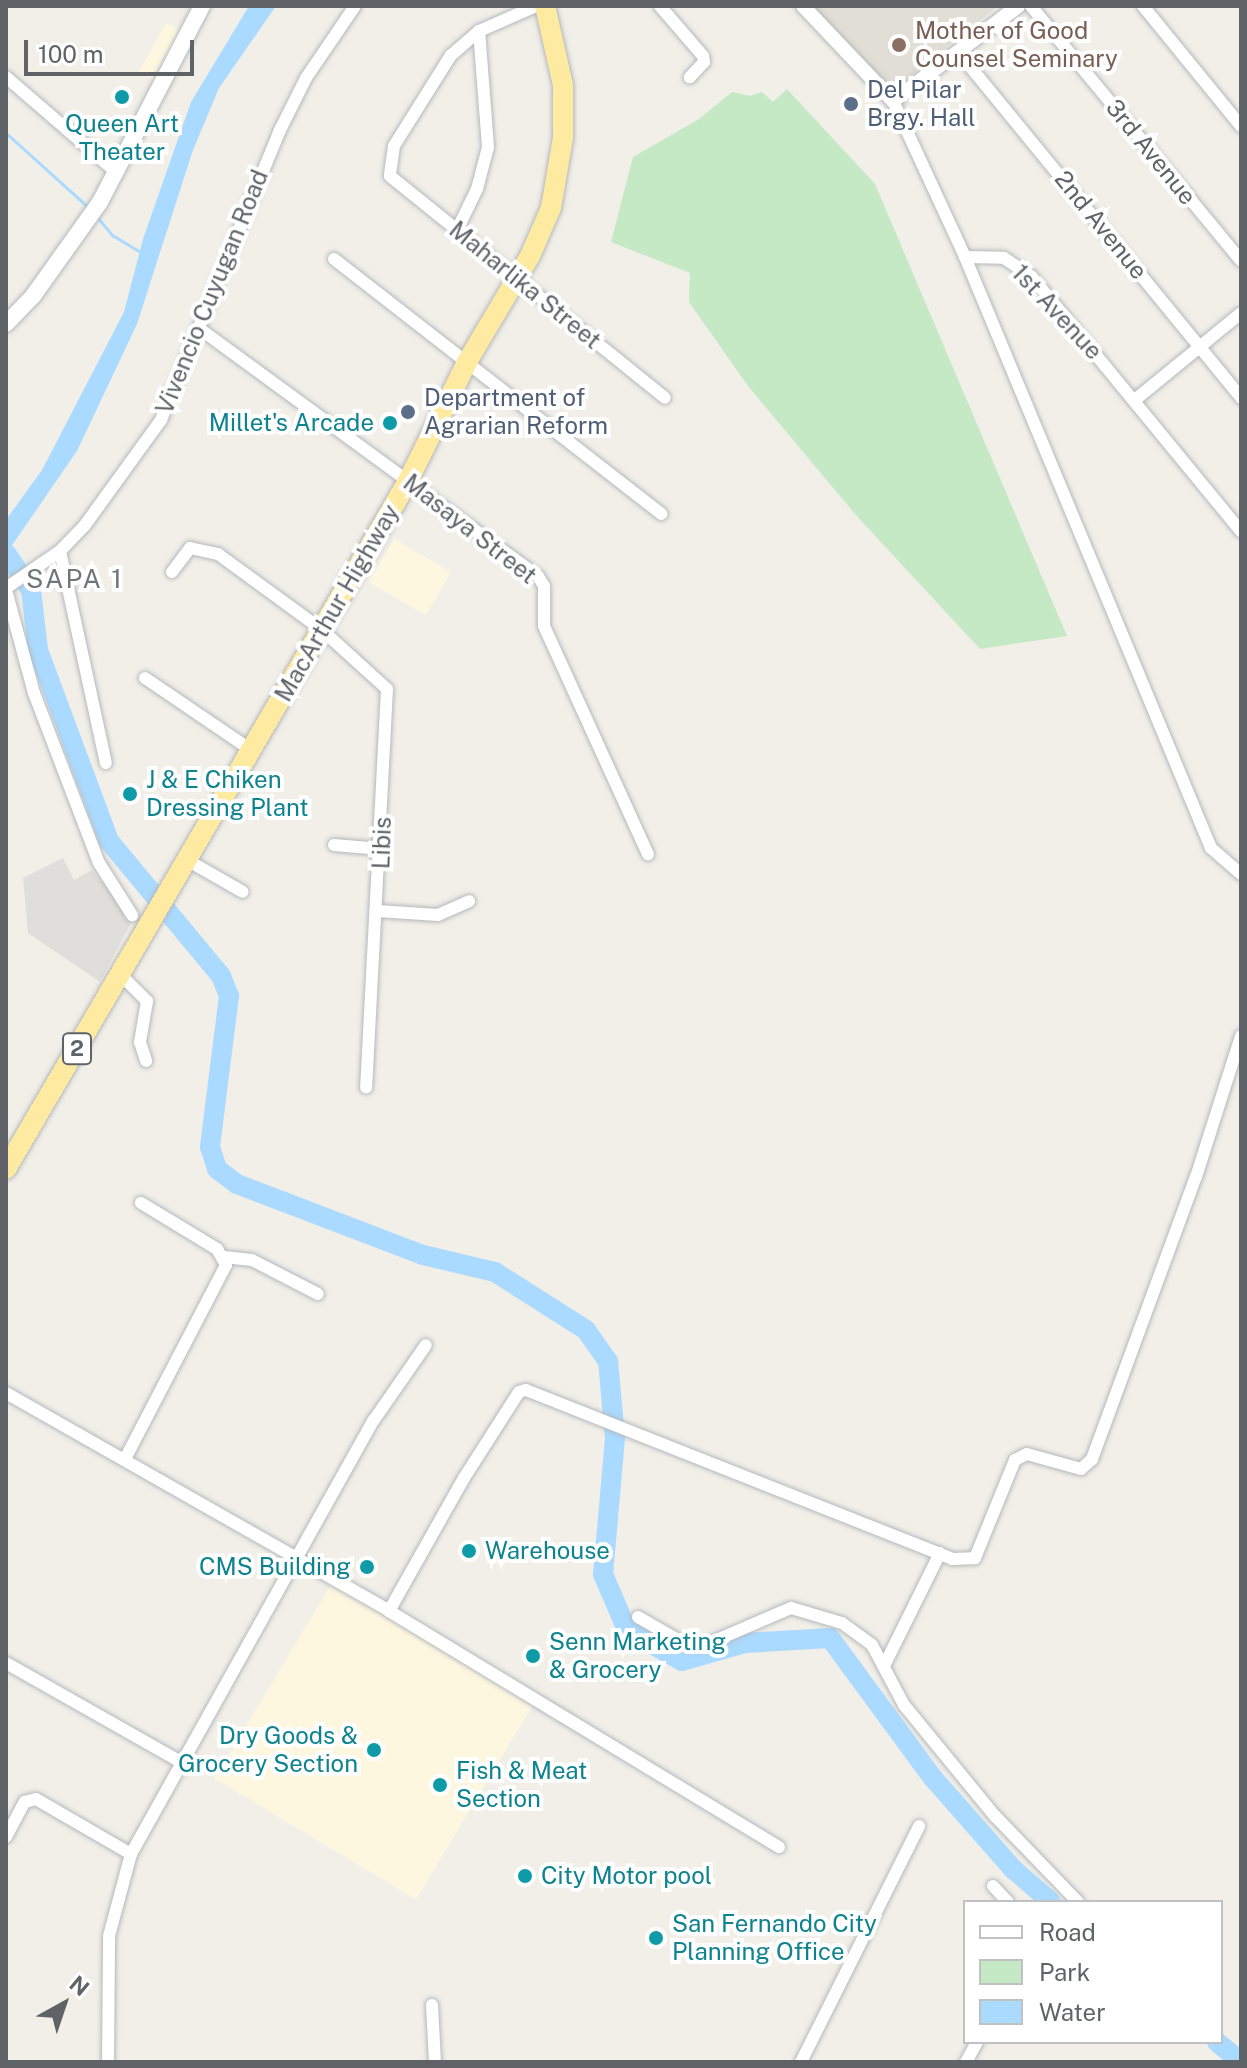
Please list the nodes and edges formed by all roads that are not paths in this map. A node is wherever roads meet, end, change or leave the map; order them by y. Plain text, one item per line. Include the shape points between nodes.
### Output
1 (202, 6) edge
2 (355, 6) edge
3 (536, 6) edge
4 (545, 6) edge
5 (660, 6) edge
6 (803, 6) edge
7 (1018, 6) edge
8 (1031, 6) edge
9 (1143, 6) edge
10 (479, 31) junction
11 (959, 53) junction
12 (6, 77) edge
13 (690, 77) dead end
14 (893, 101) junction
15 (1241, 126) edge
16 (116, 172) junction
17 (457, 230) junction
18 (965, 257) junction
19 (334, 259) dead end
20 (1241, 261) edge
21 (518, 280) junction
22 (1241, 313) edge
23 (6, 324) edge
24 (200, 329) junction
25 (1200, 347) junction
26 (467, 362) junction
27 (665, 398) dead end
28 (1241, 398) edge
29 (1136, 399) junction
30 (408, 481) junction
31 (661, 514) dead end
32 (1241, 531) edge
33 (60, 551) junction
34 (172, 572) dead end
35 (7, 588) edge
36 (321, 629) junction
37 (145, 678) dead end
38 (251, 750) junction
39 (106, 763) dead end
40 (334, 845) dead end
41 (381, 849) junction
42 (648, 854) dead end
43 (187, 860) junction
44 (1241, 874) edge
45 (243, 892) dead end
46 (469, 901) dead end
47 (378, 911) junction
48 (132, 915) dead end
49 (121, 975) junction
50 (1241, 1036) edge
51 (146, 1061) dead end
52 (366, 1087) dead end
53 (6, 1169) edge
54 (141, 1203) dead end
55 (224, 1257) junction
56 (318, 1294) dead end
57 (426, 1345) dead end
58 (6, 1393) edge
59 (125, 1459) junction
60 (940, 1553) junction
61 (295, 1560) junction
62 (389, 1611) junction
63 (638, 1617) dead end
64 (6, 1663) edge
65 (884, 1666) junction
66 (181, 1762) junction
67 (919, 1826) dead end
68 (6, 1837) edge
69 (779, 1847) dead end
70 (131, 1854) junction
71 (993, 1886) dead end
72 (1006, 1900) edge
73 (1076, 1900) edge
74 (432, 2005) dead end
75 (976, 2044) edge
76 (108, 2062) edge
77 (435, 2062) edge
78 (801, 2062) edge
79 (966, 2062) edge

1 - 16 main road
2 - 24 street, Vivencio Cuyugan Road via 306,78 279,132
3 - 10 street
4 - 21 highway, MacArthur Highway / 2 via 560,63 563,138 551,208
5 - 13 street via 703,56 704,62
6 - 14 street
7 - 11 street
8 - 20 street, 3rd Avenue
9 - 15 street
10 - 17 street via 488,147 477,189
10 - 17 street, Maharlika Street via 431,80 394,146 388,170 396,183
11 - 14 street
11 - 25 street, 2nd Avenue
12 - 16 street
14 - 18 street
16 - 23 main road via 33,296
17 - 21 street, Maharlika Street
18 - 29 street, 1st Avenue via 1017,263
18 - 44 street via 1211,848
19 - 26 street
21 - 26 highway, MacArthur Highway / 2
21 - 27 street, Maharlika Street
22 - 25 street
24 - 30 street, Masaya Street
24 - 33 street, Vivencio Cuyugan Road via 161,420
25 - 28 street, 2nd Avenue
25 - 29 street
26 - 30 highway, MacArthur Highway / 2
26 - 31 street
29 - 32 street, 1st Avenue
30 - 36 highway, MacArthur Highway / 2
30 - 42 street, Masaya Street via 538,576 544,586 544,626
33 - 35 street, Vivencio Cuyugan Road
33 - 39 street
34 - 36 street, Libis via 190,548 218,554
35 - 48 street via 34,693 99,863
36 - 38 highway, MacArthur Highway / 2
36 - 41 street, Libis via 387,689
37 - 38 street
38 - 43 highway, MacArthur Highway / 2
40 - 41 street
41 - 47 street, Libis
43 - 45 street
43 - 49 highway, MacArthur Highway / 2
46 - 47 street via 438,915
47 - 52 street, Libis
49 - 51 street via 147,1001 140,1042
49 - 53 highway, MacArthur Highway / 2
50 - 60 street via 1196,1177 1092,1459 1081,1469 1027,1454 1019,1457 975,1558 964,1562
54 - 55 street via 180,1223
55 - 56 street via 252,1260
55 - 59 street via 224,1273
57 - 61 street via 374,1420
58 - 59 street
59 - 61 street
60 - 62 street via 574,1405 519,1392
60 - 65 street
61 - 62 street
61 - 66 street
62 - 69 street
63 - 65 street via 685,1644 705,1645 773,1612 810,1610 842,1623 872,1645
64 - 66 street
65 - 73 street via 904,1705 995,1816
66 - 70 street
67 - 78 street
68 - 70 street via 25,1802 36,1799
70 - 76 street via 109,1936
71 - 72 street
74 - 77 street
75 - 79 street

